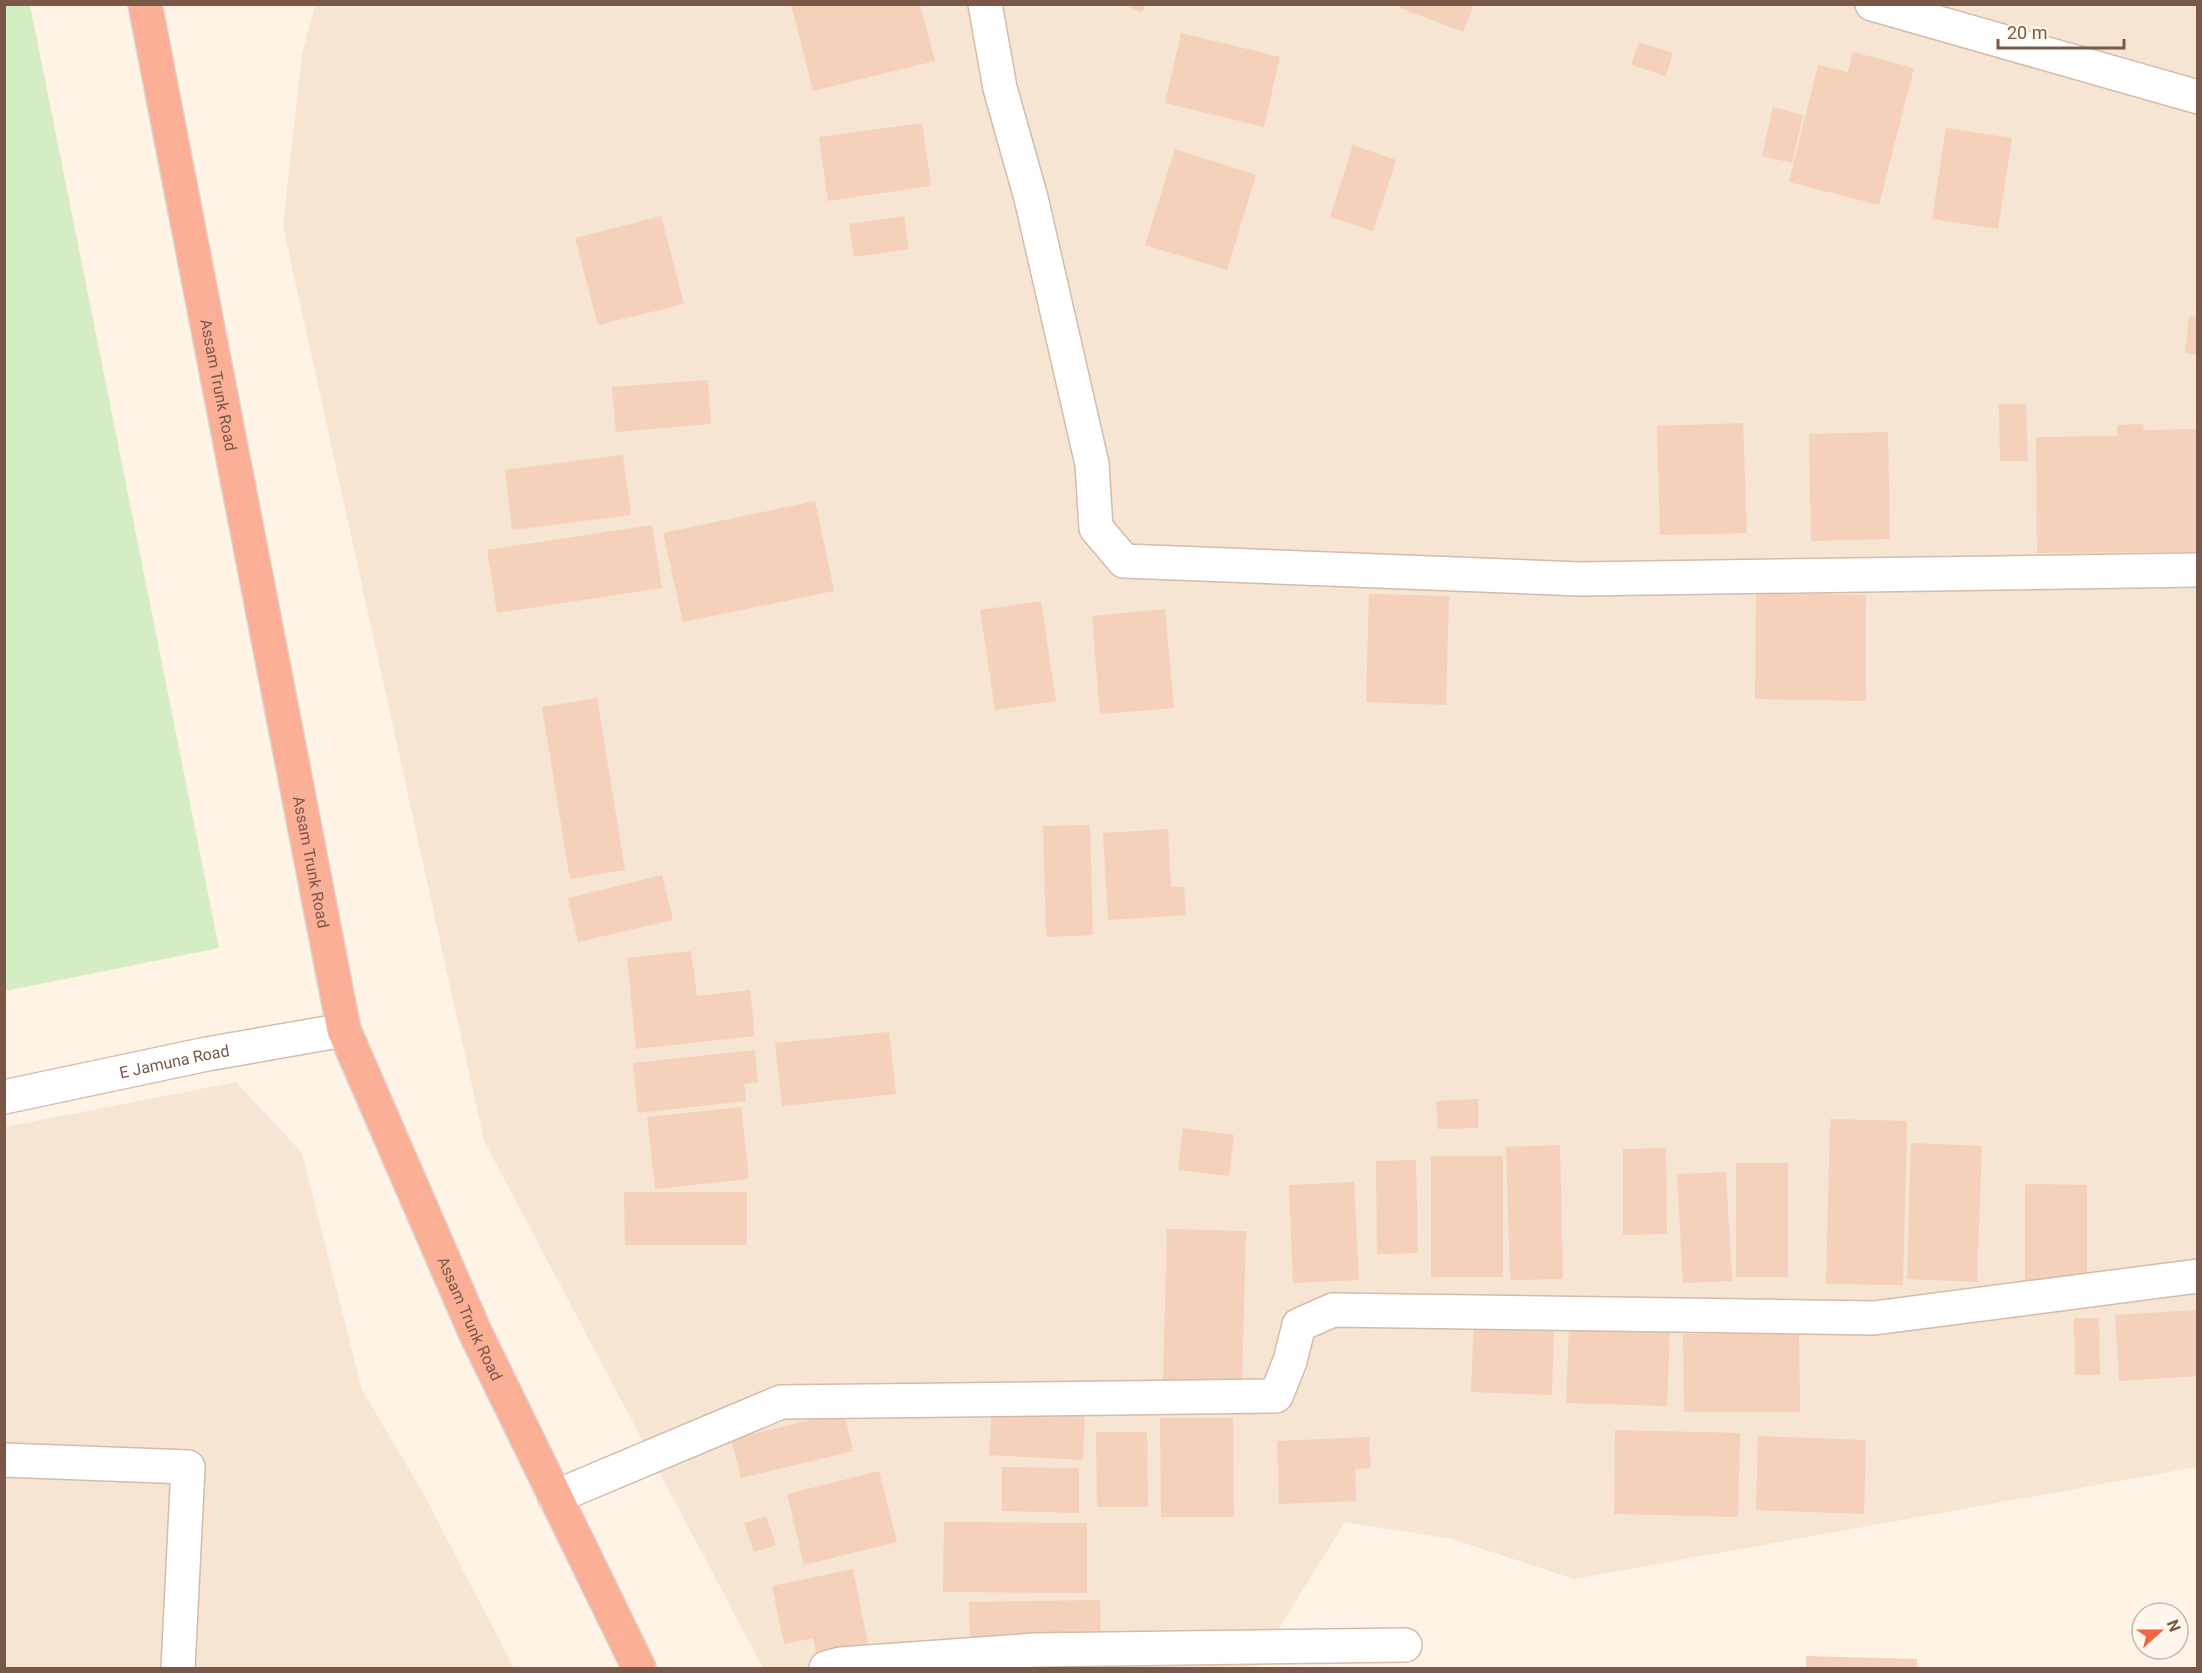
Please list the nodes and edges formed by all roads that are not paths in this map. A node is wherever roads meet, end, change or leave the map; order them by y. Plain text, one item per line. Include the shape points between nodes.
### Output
1 (145, 4) edge
2 (985, 4) edge
3 (1872, 4) edge
4 (2198, 97) edge
5 (2198, 570) edge
6 (344, 1030) junction
7 (4, 1097) edge
8 (2198, 1276) edge
9 (4, 1460) edge
10 (555, 1497) junction
11 (1405, 1646) dead end
12 (177, 1668) edge
13 (639, 1668) edge
14 (826, 1668) edge

1 - 6 highway, Assam Trunk Road
2 - 5 street via 1000,88 1031,198 1092,464 1096,528 1124,561 1581,579
3 - 4 street
6 - 7 street, E Jamuna Road
6 - 10 highway, Assam Trunk Road via 475,1332
8 - 10 street via 1874,1318 1333,1310 1299,1325 1276,1396 781,1402
9 - 12 street via 188,1467
10 - 13 highway, Assam Trunk Road
11 - 14 street via 1035,1650

